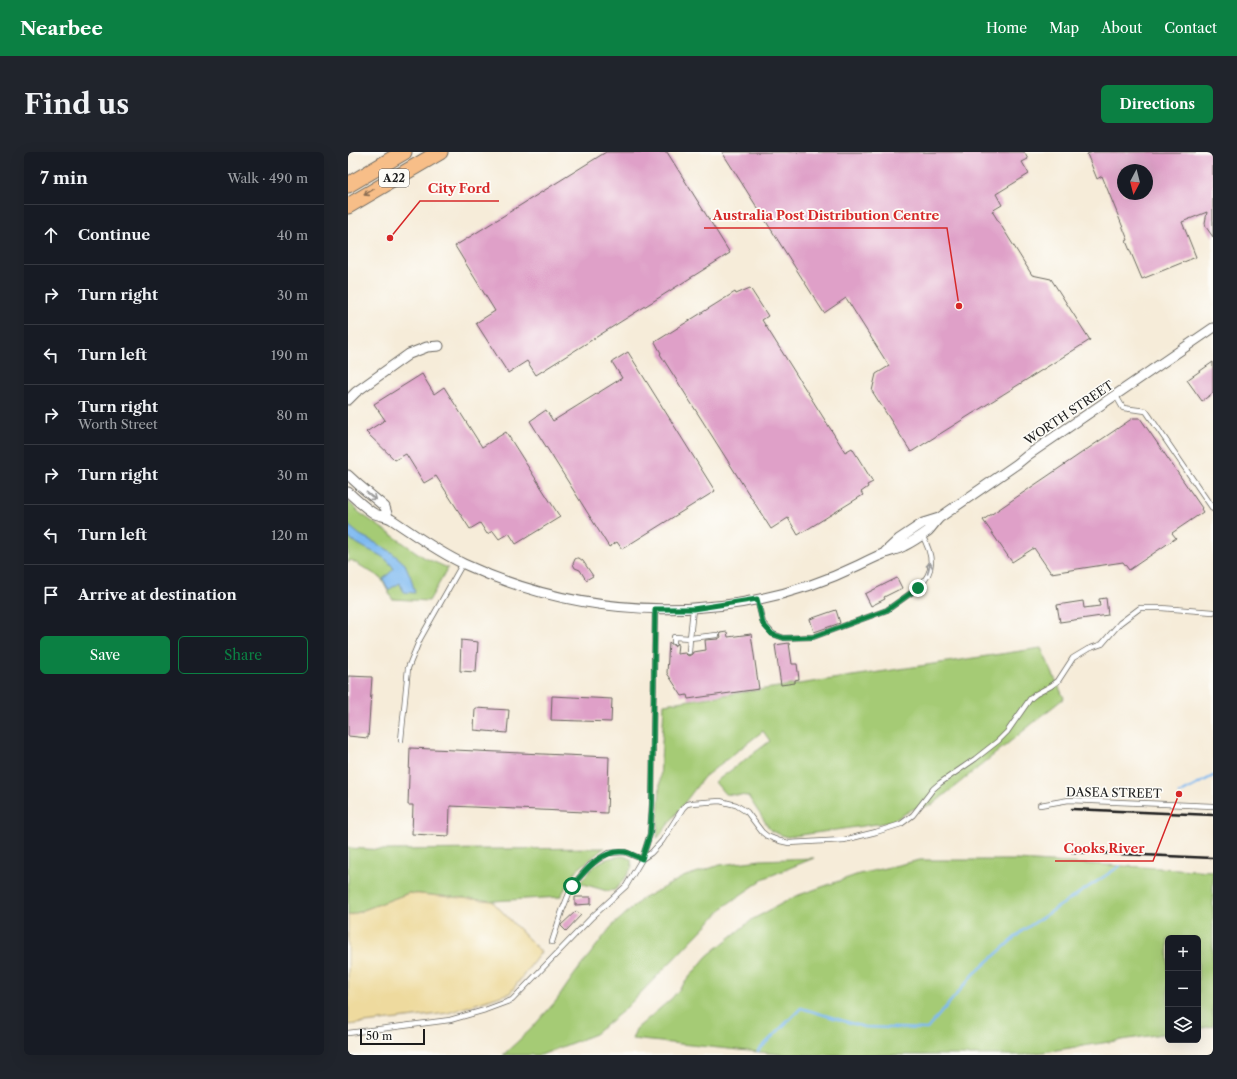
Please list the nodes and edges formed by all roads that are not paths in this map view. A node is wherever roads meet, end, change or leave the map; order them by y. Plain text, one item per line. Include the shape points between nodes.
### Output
1 (404, 152) edge
2 (440, 152) edge
3 (348, 185) edge
4 (348, 206) edge
5 (1213, 328) edge
6 (439, 346) dead end
7 (352, 393) edge
8 (1116, 396) junction
9 (348, 400) edge
10 (348, 475) edge
11 (348, 492) edge
12 (1213, 508) edge
13 (388, 517) junction
14 (939, 518) junction
15 (922, 535) junction
16 (882, 554) junction
17 (463, 563) junction
18 (757, 599) junction
19 (655, 609) junction
20 (693, 609) junction
21 (1213, 612) edge
22 (717, 635) dead end
23 (690, 638) junction
24 (674, 642) dead end
25 (689, 652) dead end
26 (401, 740) dead end
27 (1040, 805) dead end
28 (1213, 806) edge
29 (642, 859) junction
30 (552, 942) dead end
31 (348, 1033) edge

1 - 3 highway, A22
2 -> 4 highway, A22
5 - 8 street, WORTH STREET
6 - 7 street via 427,347 409,354
7 - 9 street
8 - 12 lane via 1124,408 1146,411
8 - 14 street, WORTH STREET
10 -> 13 street, WORTH STREET via 385,507
11 - 13 street, WORTH STREET via 376,514
13 - 17 street, WORTH STREET
14 - 15 street, WORTH STREET
14 - 16 street, WORTH STREET via 923,523 898,539
15 - 16 street, WORTH STREET via 903,547
18 -> 15 lane via 763,624 772,634 784,638 813,637 887,610 918,588 928,574 931,556
16 - 18 street, WORTH STREET via 823,581 794,591
17 - 19 street, WORTH STREET via 526,589 571,600 607,606
17 - 26 lane via 420,639 408,668
18 - 20 street, WORTH STREET
19 - 20 street, WORTH STREET
19 - 29 lane via 652,804 650,834
20 - 23 lane
21 - 29 lane via 1140,608 1120,623 1102,644 1073,658 1058,681 1030,699 998,741 940,783 913,815 896,826 844,840 780,841 762,832 747,812 736,805 720,801 692,803 683,808 662,841
22 - 23 lane
23 - 24 lane via 674,637
23 - 25 lane
27 - 28 lane, DASEA STREET via 1070,800
29 - 30 lane via 625,852 608,853 590,865 572,886
29 - 31 lane via 626,886 592,917 512,1000 450,1020

